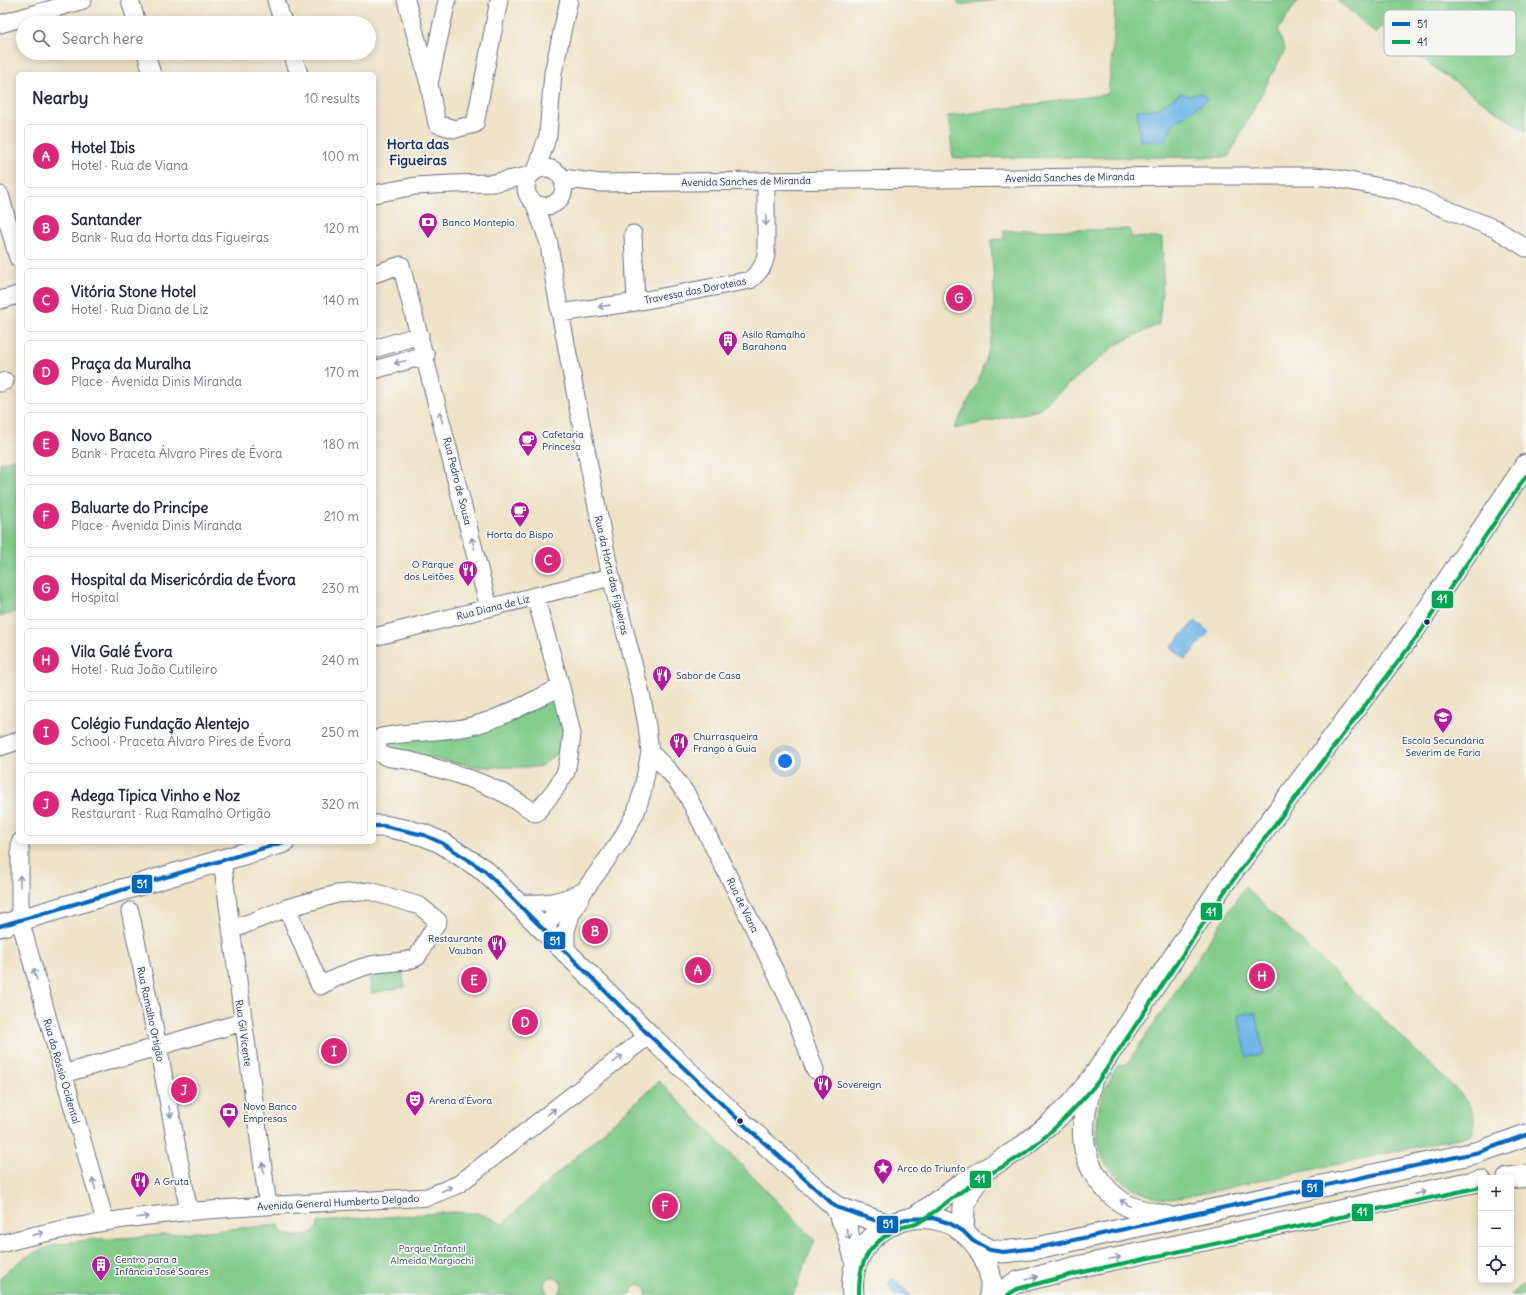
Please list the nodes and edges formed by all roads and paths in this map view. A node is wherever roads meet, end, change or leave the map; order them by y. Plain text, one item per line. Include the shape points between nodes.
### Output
1 (83, 0) edge
2 (130, 0) edge
3 (276, 0) edge
4 (406, 0) edge
5 (447, 0) edge
6 (500, 0) edge
7 (569, 0) edge
8 (28, 16) edge
9 (135, 16) edge
10 (281, 16) edge
11 (16, 19) edge
12 (0, 24) edge
13 (148, 60) edge
14 (294, 60) edge
15 (151, 72) edge
16 (298, 72) edge
17 (429, 84) junction
18 (548, 135) junction
19 (534, 173) junction
20 (766, 181) junction
21 (493, 183) junction
22 (560, 187) junction
23 (376, 194) edge
24 (0, 195) edge
25 (531, 199) junction
26 (2, 213) edge
27 (633, 234) dead end
28 (550, 243) junction
29 (1526, 248) edge
30 (16, 252) edge
31 (376, 273) edge
32 (16, 296) edge
33 (0, 300) edge
34 (636, 302) junction
35 (560, 313) junction
36 (420, 335) junction
37 (376, 348) edge
38 (426, 355) junction
39 (376, 369) edge
40 (1526, 465) edge
41 (611, 578) junction
42 (535, 596) junction
43 (490, 608) junction
44 (376, 636) edge
45 (561, 687) junction
46 (16, 742) edge
47 (0, 747) edge
48 (650, 752) junction
49 (376, 826) edge
50 (20, 844) edge
51 (277, 844) edge
52 (222, 860) junction
53 (584, 891) junction
54 (518, 903) junction
55 (287, 908) junction
56 (130, 911) dead end
57 (20, 920) junction
58 (0, 926) edge
59 (231, 930) junction
60 (545, 931) junction
61 (566, 950) junction
62 (243, 1022) junction
63 (649, 1035) junction
64 (158, 1046) junction
65 (815, 1070) dead end
66 (63, 1074) junction
67 (1092, 1079) junction
68 (1526, 1135) edge
69 (983, 1172) junction
70 (1526, 1176) edge
71 (1514, 1177) edge
72 (1478, 1182) edge
73 (268, 1206) junction
74 (836, 1207) junction
75 (189, 1212) junction
76 (914, 1218) junction
77 (1175, 1218) junction
78 (105, 1221) junction
79 (889, 1226) junction
80 (968, 1236) junction
81 (0, 1244) edge
82 (856, 1262) junction
83 (850, 1292) edge
84 (990, 1295) edge
85 (997, 1295) edge

1 - 8 street
2 - 9 street
3 - 10 street
4 - 17 street
5 - 17 street
6 - 17 street via 475,124 456,129 437,124
7 - 18 street, Rua da Horta das Figueiras via 553,73
11 - 12 street
13 - 15 street
14 - 16 street
18 - 19 street, Rua da Horta das Figueiras
18 - 22 street, Rua da Horta das Figueiras
19 - 21 street
19 - 22 street via 544,168 551,169
19 - 25 street via 527,182
20 - 22 street, Avenida Sanches de Miranda via 600,183
20 - 29 street, Avenida Sanches de Miranda via 1313,176 1401,191 1496,229
20 -> 34 street, Travessa das Doroteias via 766,255 764,265 758,274 750,280
21 - 23 street via 416,186
21 - 25 street
22 - 25 street via 548,206 540,206
22 - 28 street, Rua da Horta das Figueiras
24 - 26 street
25 - 28 street, Rua da Horta das Figueiras
26 - 30 street
27 - 34 street
28 - 35 street, Rua da Horta das Figueiras
31 - 36 street, Rua Pedro de Sousa via 402,265
32 - 33 street
34 -> 35 street, Travessa das Doroteias
35 - 41 street, Rua da Horta das Figueiras
36 - 37 street
36 - 38 street, Rua Pedro de Sousa
38 -> 39 street
43 -> 38 street, Rua Pedro de Sousa
40 - 67 main road via 1414,630 1220,888
41 - 42 street, Rua Diana de Liz
41 - 48 street, Rua da Horta das Figueiras via 642,698
42 - 43 street, Rua Diana de Liz
42 - 45 street
43 - 44 street, Rua Diana de Liz
45 - 45 street via 493,719 469,727 382,737 377,751 382,756 403,759 476,781 536,813 566,772 572,734
46 - 47 street
48 - 53 street, Rua da Horta das Figueiras via 642,793 629,826 622,840
48 - 65 street, Rua de Viana via 670,772 691,802 790,1002
49 - 54 main road via 424,835 442,843 485,871
57 -> 50 street, Rua do Rossio Ocidental
51 - 52 main road
52 - 57 main road
52 - 59 street, Rua Gil Vicente
53 - 54 street via 554,903
53 - 60 street, Rua da Horta das Figueiras via 555,912
53 - 61 street, Rua da Horta das Figueiras via 571,915 566,931
54 - 60 main road
55 - 55 street via 337,894 370,891 420,906 438,921 417,957 412,960 370,965 320,986
55 - 59 street
56 - 64 street, Rua Ramalho Ortigão
57 - 58 main road
66 -> 57 street, Rua do Rossio Ocidental
59 - 62 street, Rua Gil Vicente
60 - 61 main road
61 - 63 main road
62 - 64 street
73 -> 62 street, Rua Gil Vicente
73 -> 63 street, Avenida General Humberto Delgado via 427,1197 459,1184
63 - 74 main road
64 - 66 street
64 -> 75 street, Rua Ramalho Ortigão
78 -> 66 street, Rua do Rossio Ocidental
67 - 69 main road via 1049,1125 1021,1148
77 -> 67 main road via 1148,1213 1109,1193 1089,1164 1083,1123
68 - 77 main road via 1479,1152
69 - 76 main road
69 - 80 main road via 970,1191 964,1206
70 - 71 main road
85 -> 72 main road via 1015,1283 1077,1267
73 - 75 street, Avenida General Humberto Delgado
74 - 79 main road
74 -> 82 main road via 847,1230
78 -> 75 street, Avenida General Humberto Delgado
76 - 79 main road
76 - 80 main road via 933,1218 949,1223
77 - 80 main road via 1037,1248 1003,1252 990,1250
81 -> 78 street, Avenida General Humberto Delgado
79 - 82 main road via 875,1235 864,1247
80 - 84 main road via 983,1255 989,1272
82 - 83 main road

